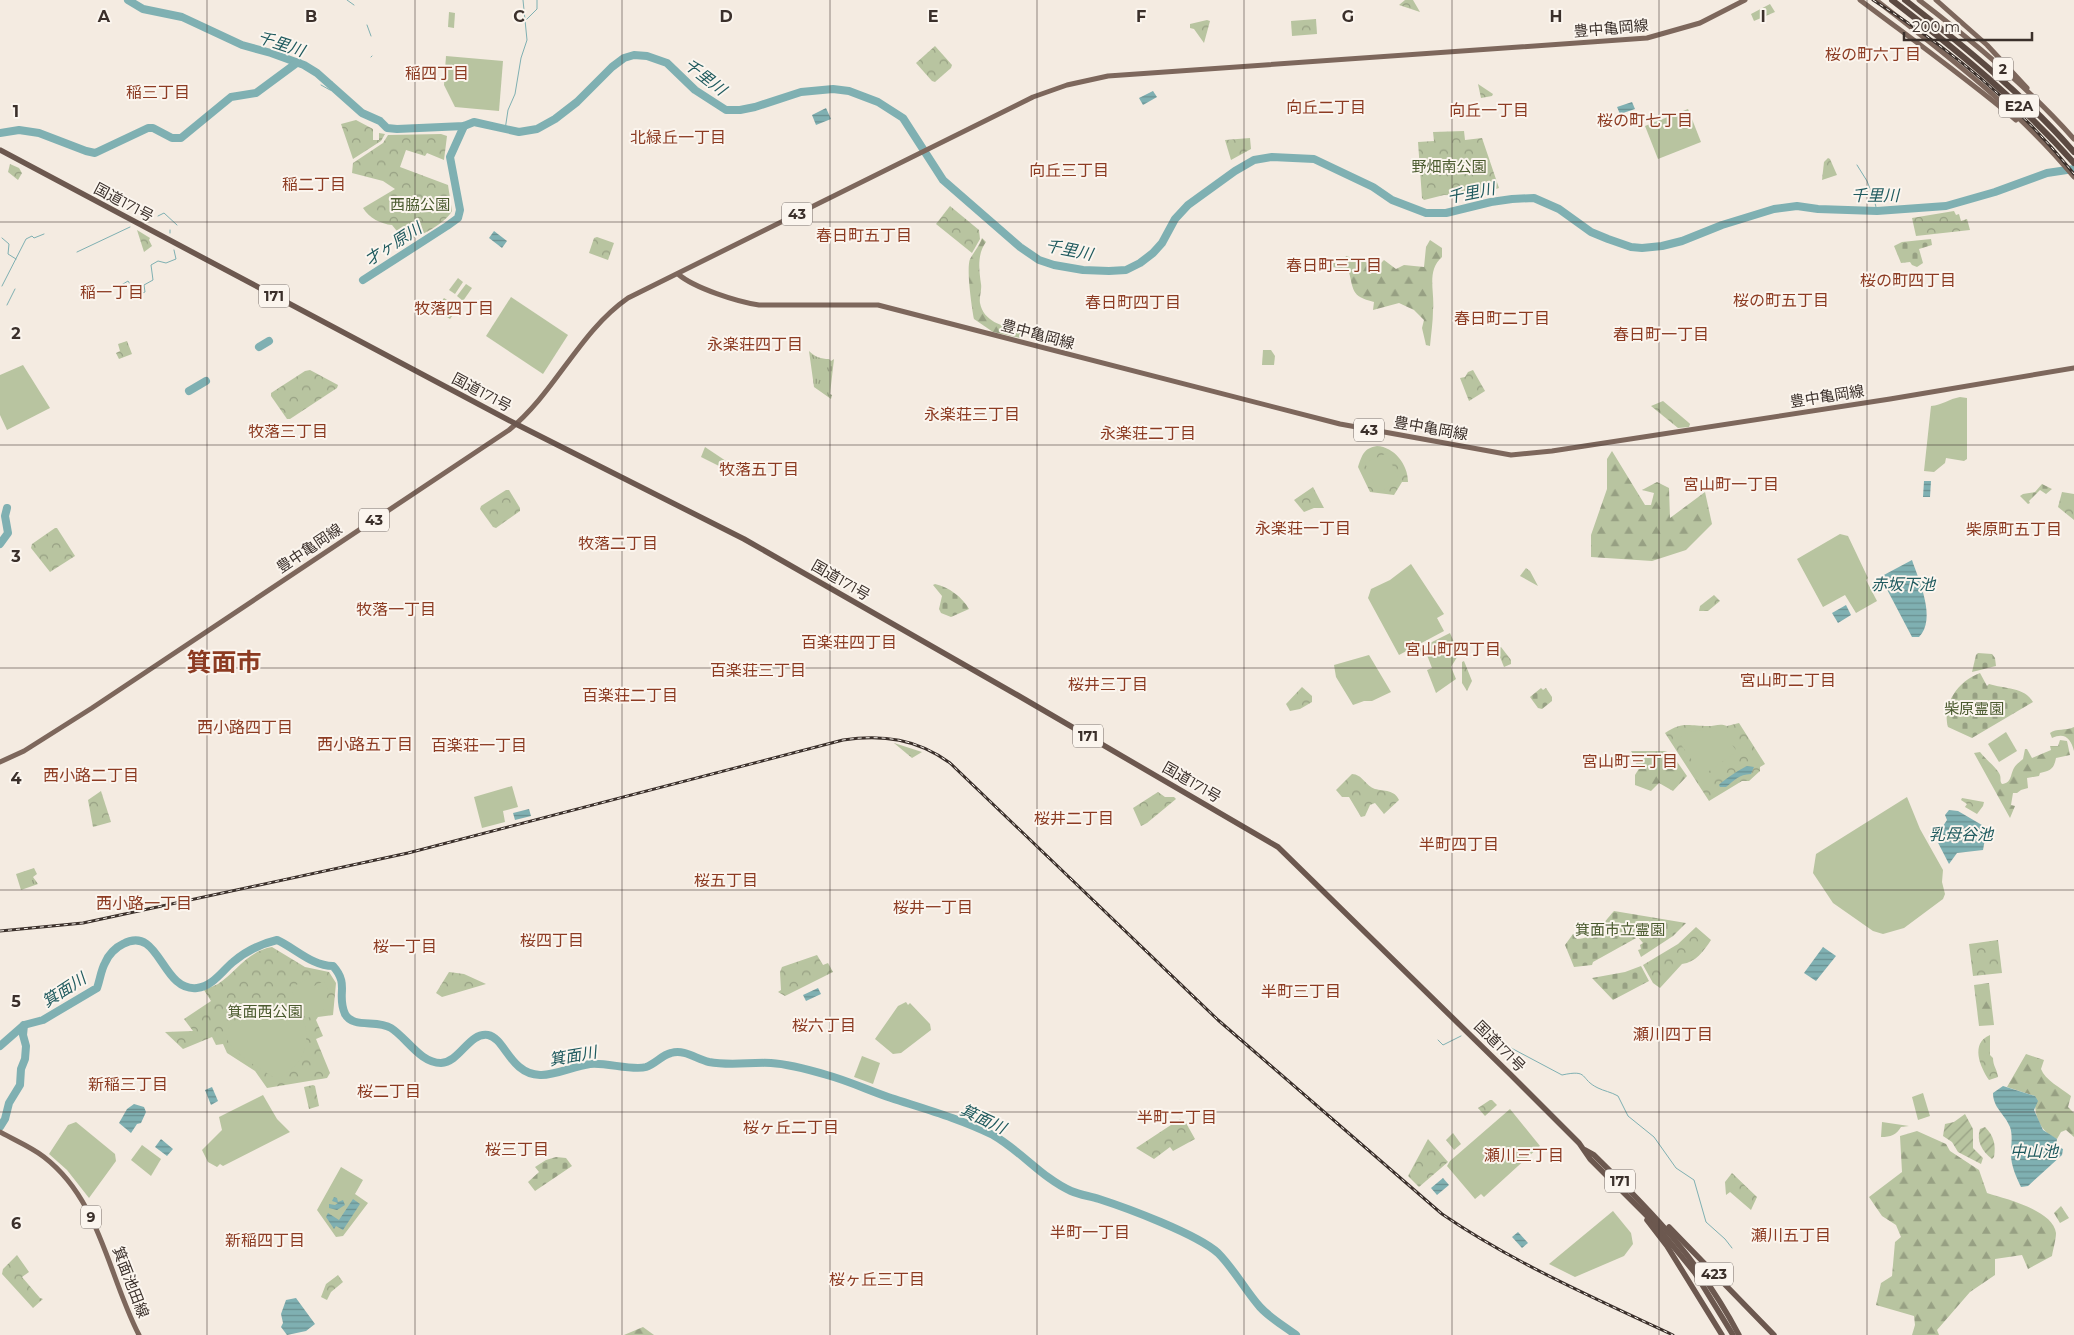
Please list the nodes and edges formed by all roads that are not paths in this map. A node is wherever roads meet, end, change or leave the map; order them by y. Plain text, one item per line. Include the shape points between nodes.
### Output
1 (1745, 0) edge
2 (1860, 0) edge
3 (1876, 0) edge
4 (1892, 0) edge
5 (1905, 0) edge
6 (1919, 0) edge
7 (1936, 0) edge
8 (1961, 50) junction
9 (2036, 99) junction
10 (2031, 130) junction
11 (2074, 138) edge
12 (0, 150) edge
13 (2074, 152) edge
14 (2074, 163) edge
15 (2073, 176) edge
16 (678, 274) junction
17 (2074, 368) edge
18 (516, 424) junction
19 (0, 762) edge
20 (0, 1132) edge
21 (1585, 1150) junction
22 (1640, 1210) junction
23 (1654, 1214) junction
24 (1735, 1333) edge
25 (139, 1335) edge
26 (1722, 1335) edge
27 (1774, 1335) edge

1 - 16 main road, 豊中亀岡線 / 43 via 1700,23 1647,38 1108,76 1050,90
2 - 10 main road
3 - 10 main road, 2 via 1953,59
4 - 8 highway, E2A
5 - 8 highway, E2A
6 - 9 main road, 2
7 - 9 main road via 2011,69
8 - 13 highway, E2A via 2018,94
8 - 14 highway, E2A
9 - 11 main road, 2
10 - 15 main road, 2
12 - 18 highway, 国道171号 / 171
16 - 17 main road, 豊中亀岡線 / 43 via 689,282 744,303 878,305 1340,424 1511,455 1890,400
16 - 18 main road, 豊中亀岡線 / 43 via 615,307
18 - 19 main road, 豊中亀岡線 / 43 via 92,708 24,751
18 - 21 highway, 国道171号 / 171 via 744,539 1278,847
20 - 25 main road, 箕面池田線 / 9 via 43,1156 64,1176 84,1204
21 - 22 highway, 国道171号 / 171 via 1590,1160
21 - 23 highway, 国道171号 / 171
22 - 24 highway, 国道171号 / 171 via 1696,1272
22 - 26 highway, 423 via 1667,1246
23 - 24 highway, 国道171号 / 171 via 1706,1279
23 - 27 highway, 423

